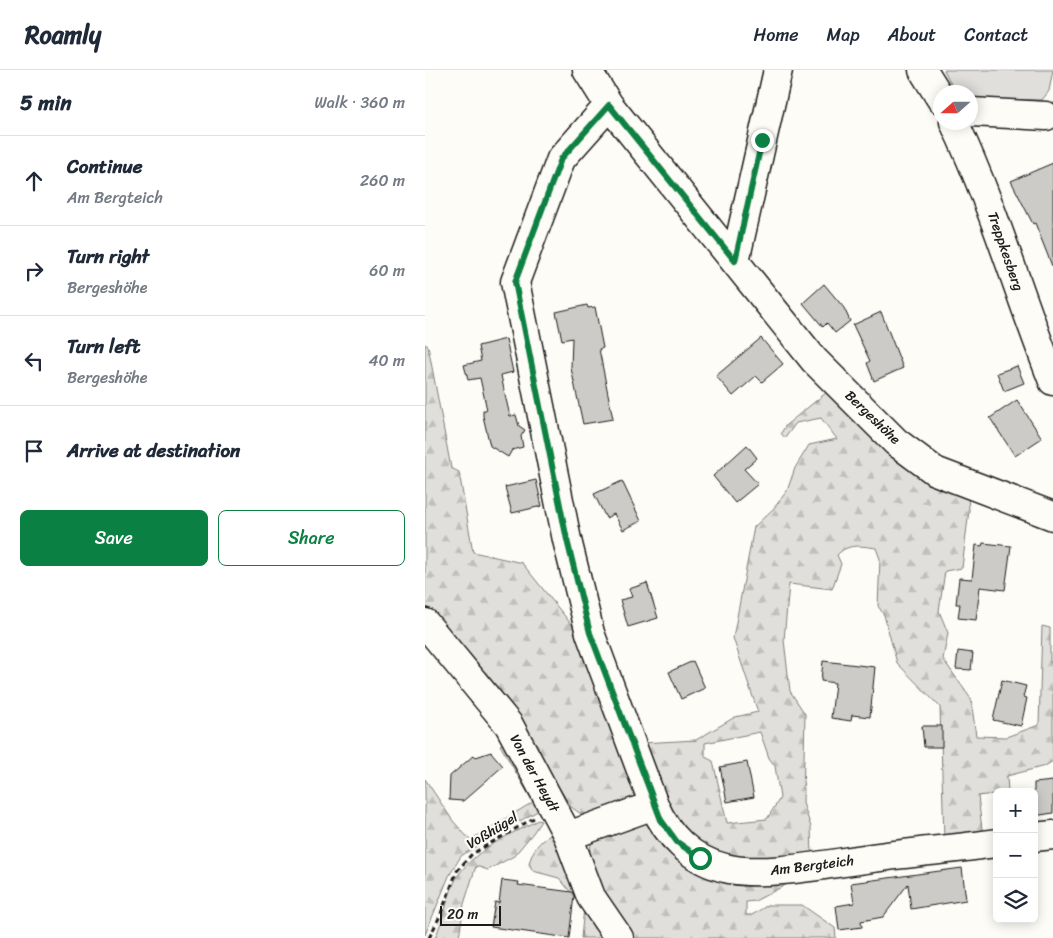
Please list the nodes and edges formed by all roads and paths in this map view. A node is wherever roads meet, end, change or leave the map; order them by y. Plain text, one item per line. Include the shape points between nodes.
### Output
1 (587, 70) edge
2 (778, 70) edge
3 (923, 70) edge
4 (933, 86) edge
5 (609, 105) junction
6 (978, 112) edge
7 (1046, 116) dead end
8 (957, 130) edge
9 (735, 261) junction
10 (1053, 381) edge
11 (1053, 516) edge
12 (425, 623) edge
13 (653, 805) junction
14 (554, 807) junction
15 (1053, 835) edge
16 (569, 836) junction
17 (1038, 837) edge
18 (993, 843) edge
19 (429, 938) edge
20 (619, 938) edge

1 - 5 street, Bergeshöhe
2 - 9 street
3 - 4 street
5 - 9 street, Bergeshöhe
5 - 13 street, Am Bergteich via 561,159 515,282 567,540 590,633
6 - 7 street
8 - 10 street, Treppkesberg via 982,184
9 - 11 street, Bergeshöhe via 814,360 896,442 935,471
12 - 14 street, Von der Heydt via 509,725
13 - 16 street
13 - 18 street, Am Bergteich via 677,842 700,858 725,868 770,871
14 - 16 street, Von der Heydt
14 - 19 path, Voßhügel via 471,854 457,871 441,916
15 - 17 street
16 - 20 street, Von der Heydt via 591,898

